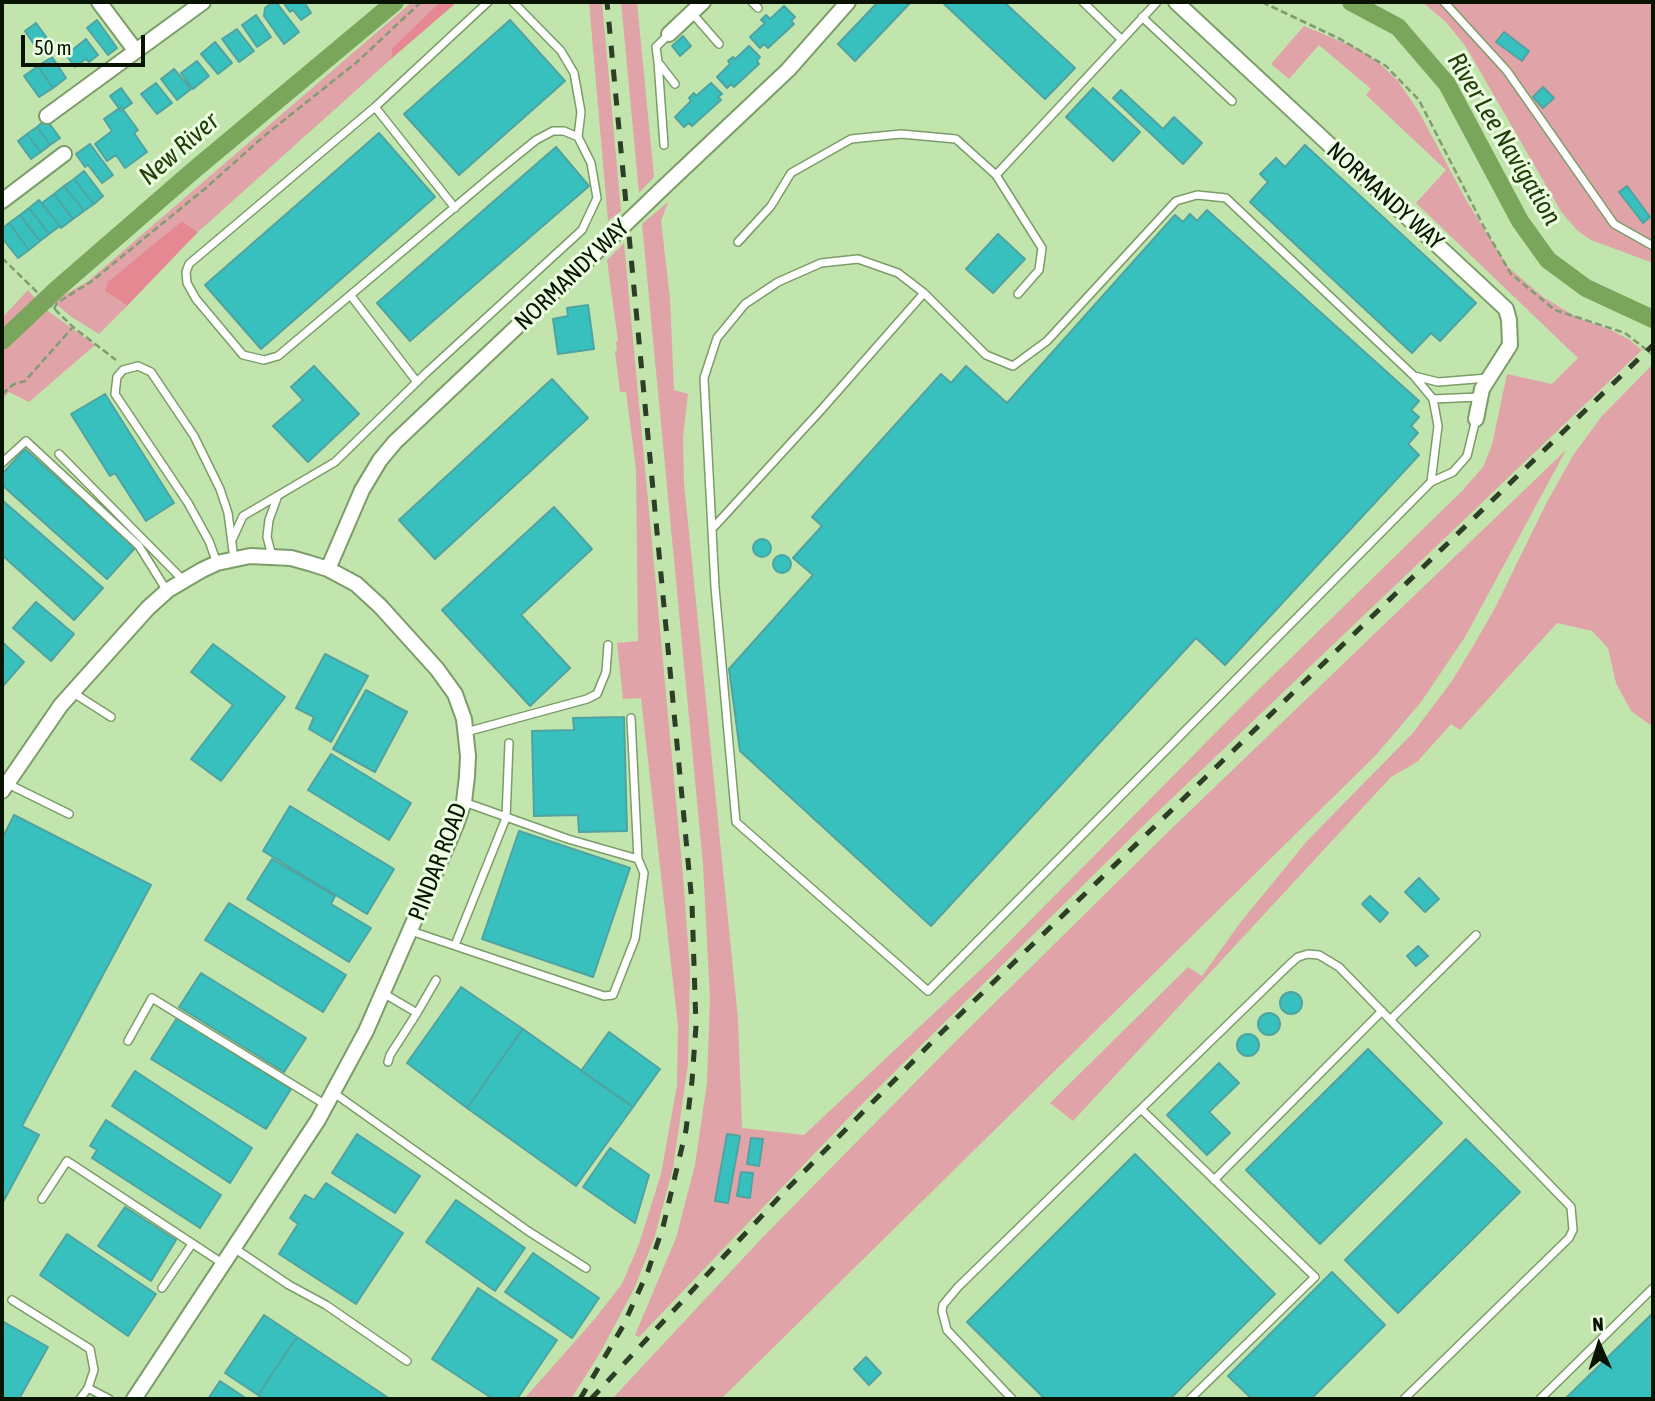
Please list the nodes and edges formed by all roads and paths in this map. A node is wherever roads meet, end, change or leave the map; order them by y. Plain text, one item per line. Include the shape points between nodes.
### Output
1 (99, 2) edge
2 (203, 2) edge
3 (421, 2) edge
4 (488, 2) edge
5 (513, 2) edge
6 (703, 2) edge
7 (848, 2) edge
8 (1083, 2) edge
9 (1157, 2) edge
10 (1176, 2) edge
11 (1262, 2) edge
12 (1444, 2) edge
13 (692, 12) junction
14 (1142, 17) junction
15 (669, 34) joint
16 (1122, 40) junction
17 (719, 44) dead end
18 (135, 50) junction
19 (658, 62) junction
20 (675, 84) dead end
21 (1232, 101) dead end
22 (375, 107) junction
23 (47, 116) dead end
24 (578, 136) junction
25 (664, 145) dead end
26 (64, 154) dead end
27 (996, 175) junction
28 (2, 201) edge
29 (455, 208) junction
30 (738, 242) dead end
31 (1653, 246) edge
32 (2, 258) edge
33 (924, 293) junction
34 (1018, 294) dead end
35 (351, 296) junction
36 (54, 309) junction
37 (73, 327) junction
38 (1653, 355) edge
39 (131, 367) junction
40 (1414, 376) junction
41 (1489, 377) junction
42 (418, 382) junction
43 (2, 394) edge
44 (1479, 397) junction
45 (1433, 399) junction
46 (1476, 419) joint
47 (59, 454) dead end
48 (2, 463) edge
49 (1431, 482) junction
50 (277, 497) junction
51 (712, 529) junction
52 (233, 538) junction
53 (278, 558) junction
54 (234, 559) junction
55 (217, 563) junction
56 (328, 569) junction
57 (183, 580) junction
58 (167, 592) junction
59 (608, 645) dead end
60 (72, 692) junction
61 (111, 717) dead end
62 (631, 718) dead end
63 (466, 732) junction
64 (509, 743) dead end
65 (4, 788) edge
66 (464, 802) junction
67 (69, 814) dead end
68 (506, 818) junction
69 (638, 859) junction
70 (411, 931) junction
71 (1476, 935) dead end
72 (455, 945) junction
73 (436, 980) dead end
74 (383, 993) junction
75 (1382, 1012) junction
76 (417, 1013) junction
77 (1390, 1020) junction
78 (128, 1041) dead end
79 (388, 1062) dead end
80 (330, 1099) junction
81 (1141, 1109) junction
82 (1214, 1180) junction
83 (42, 1199) dead end
84 (192, 1244) junction
85 (233, 1247) junction
86 (222, 1263) junction
87 (586, 1268) dead end
88 (1653, 1288) edge
89 (162, 1289) dead end
90 (12, 1300) dead end
91 (407, 1361) dead end
92 (88, 1388) junction
93 (1195, 1398) edge
94 (80, 1399) edge
95 (109, 1399) edge
96 (134, 1399) edge
97 (1012, 1399) edge
98 (1404, 1399) edge
99 (1540, 1399) edge

1 - 18 street
2 - 18 street
3 - 36 path via 207,187
4 - 22 lane
5 - 24 lane via 561,51 574,73 581,112
6 - 13 street
7 - 56 street, NORMANDY WAY, bridge via 788,70 395,442 362,490
8 - 16 lane
9 - 14 lane
10 - 41 street, NORMANDY WAY via 1506,309 1510,345
11 - 38 path via 1386,66 1419,100 1511,274 1555,310 1625,332
12 - 31 lane via 1507,71 1614,223
13 - 15 street
13 - 17 lane
14 - 16 lane
14 - 21 lane
15 - 19 lane via 656,47
16 - 27 lane
18 - 23 street
19 - 20 lane
19 - 25 lane
22 - 29 lane
22 - 35 lane via 189,264 186,272 196,299 243,355 264,360 278,356
24 - 29 lane via 553,131 536,140
24 - 42 lane via 591,163 597,198 582,230
26 - 28 street
27 - 30 lane via 956,139 901,134 851,139 791,173 771,206
27 - 34 lane via 1042,248 1039,270
29 - 35 lane
32 - 36 path
33 - 40 lane via 986,355 1013,366 1047,341 1176,201 1198,195 1226,198
33 - 51 lane
33 - 51 lane via 898,273 858,259 821,263 778,282 745,304 717,338 704,378
35 - 42 lane
36 - 37 path
37 - 39 path via 103,352
37 - 43 path via 25,381
39 - 52 lane via 151,372 194,436 220,488
39 - 55 lane via 117,377 115,394 188,503
40 - 41 lane via 1438,382
40 - 45 lane
41 - 44 street, NORMANDY WAY
42 - 50 lane via 335,462
44 - 45 lane
44 - 46 street, NORMANDY WAY
45 - 49 lane via 1438,426
46 - 49 lane via 1467,456 1453,472
47 - 57 lane
48 - 58 lane via 26,441 139,546
49 - 51 lane via 928,991 736,822
50 - 52 lane via 243,516
50 - 53 lane via 267,537
52 - 54 lane
53 - 54 street, PINDAR ROAD
53 - 56 street, PINDAR ROAD
54 - 55 street, PINDAR ROAD
55 - 57 street, PINDAR ROAD
56 - 63 street, PINDAR ROAD via 369,595 437,669 455,694
57 - 58 street, PINDAR ROAD
58 - 60 street, PINDAR ROAD
59 - 63 lane via 606,673 597,694
60 - 61 lane
60 - 65 street, PINDAR ROAD
62 - 69 lane
63 - 66 street, PINDAR ROAD
64 - 68 lane
65 - 67 lane
66 - 68 lane
66 - 70 street, PINDAR ROAD
68 - 69 lane
68 - 72 lane
69 - 72 lane via 645,873 635,939 612,995
70 - 72 lane
70 - 74 street, PINDAR ROAD
71 - 77 lane
73 - 76 lane
74 - 76 lane
74 - 80 street, PINDAR ROAD
75 - 77 lane
75 - 81 lane via 1330,959 1297,957
75 - 82 lane
76 - 79 lane
77 - 98 lane via 1565,1200 1573,1220 1569,1238
78 - 80 lane via 152,998
80 - 85 street, PINDAR ROAD
80 - 87 lane
81 - 82 lane
81 - 97 lane via 943,1305 947,1330
82 - 93 lane via 1315,1277
83 - 84 lane via 66,1161
84 - 86 lane
84 - 89 lane
85 - 86 street, PINDAR ROAD
85 - 91 lane
86 - 96 street, PINDAR ROAD
88 - 99 lane
90 - 92 lane via 90,1349 94,1370
92 - 94 lane
92 - 95 lane

